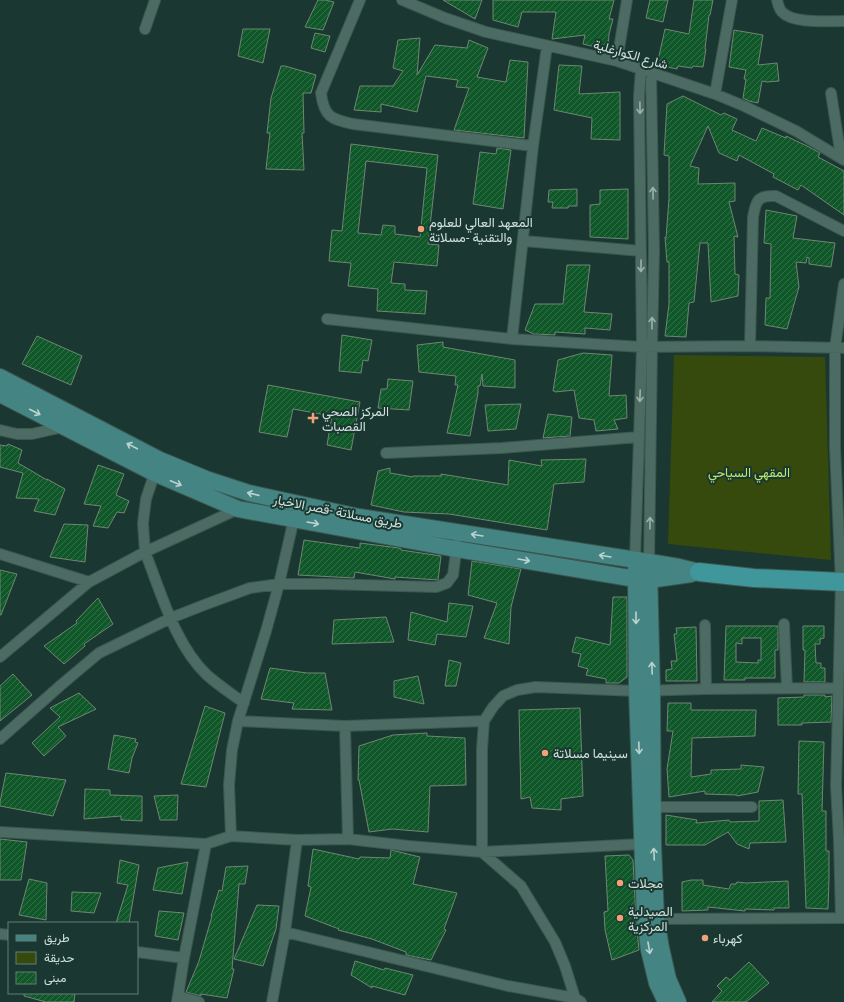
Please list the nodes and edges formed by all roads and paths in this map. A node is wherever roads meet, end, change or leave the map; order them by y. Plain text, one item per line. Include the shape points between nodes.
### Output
1 (155, 0) edge
2 (360, 0) edge
3 (402, 0) edge
4 (627, 0) edge
5 (732, 0) edge
6 (777, 0) edge
7 (844, 21) edge
8 (144, 29) dead end
9 (547, 46) junction
10 (617, 61) junction
11 (641, 69) junction
12 (651, 73) junction
13 (715, 94) junction
14 (831, 94) dead end
15 (533, 146) junction
16 (842, 158) edge
17 (844, 231) edge
18 (524, 241) junction
19 (641, 251) junction
20 (844, 284) edge
21 (326, 319) dead end
22 (512, 339) junction
23 (647, 346) junction
24 (750, 346) junction
25 (840, 348) edge
26 (1, 384) edge
27 (63, 427) junction
28 (0, 430) edge
29 (639, 437) junction
30 (839, 448) edge
31 (386, 453) dead end
32 (157, 467) junction
33 (296, 503) junction
34 (238, 509) junction
35 (294, 520) junction
36 (459, 532) junction
37 (456, 549) junction
38 (145, 552) junction
39 (0, 554) edge
40 (642, 561) junction
41 (699, 572) junction
42 (643, 580) junction
43 (89, 582) junction
44 (842, 582) edge
45 (280, 584) junction
46 (170, 618) junction
47 (784, 624) dead end
48 (705, 625) dead end
49 (0, 657) edge
50 (787, 688) junction
51 (838, 688) junction
52 (706, 689) junction
53 (636, 691) junction
54 (652, 691) junction
55 (244, 703) junction
56 (841, 712) edge
57 (238, 720) junction
58 (484, 721) junction
59 (345, 726) junction
60 (0, 739) edge
61 (840, 786) edge
62 (647, 807) junction
63 (752, 807) dead end
64 (0, 832) edge
65 (232, 836) junction
66 (348, 839) junction
67 (297, 840) junction
68 (842, 840) edge
69 (206, 844) junction
70 (642, 844) junction
71 (482, 852) junction
72 (842, 918) edge
73 (651, 919) junction
74 (285, 932) junction
75 (138, 952) edge
76 (184, 958) junction
77 (177, 999) edge
78 (576, 1001) edge
79 (199, 1002) edge
80 (272, 1002) edge
81 (666, 1002) edge
82 (678, 1002) edge

1 - 8 street
2 - 15 street via 321,93 327,114 337,120 353,124
3 - 9 street, شارع الكوارغلية via 486,32
4 - 10 street
5 - 13 street
6 - 7 street via 781,11 793,18
9 - 10 street, شارع الكوارغلية
9 - 15 street
10 - 11 street, شارع الكوارغلية
11 - 12 street, شارع الكوارغلية
11 -> 19 street
12 - 13 street, شارع الكوارغلية
23 -> 12 street via 654,251
13 - 16 street, شارع الكوارغلية via 796,131
14 - 16 street
15 - 18 street
17 - 24 street via 776,196 767,195 755,204
18 - 19 street
18 - 22 street
19 -> 23 street
20 - 25 street
21 - 22 street
22 - 23 street
23 - 24 street
23 -> 29 street
40 -> 23 street
24 - 25 street
25 - 30 street
26 -> 27 main road
32 -> 26 main road, طريق مسلاتة -قصر الاخيار
27 - 28 street via 32,434
27 - 32 main road
29 - 31 street via 502,448
29 - 40 street
30 - 44 street
33 -> 32 main road, طريق مسلاتة -قصر الاخيار via 249,493
32 -> 34 main road
32 - 38 street via 146,499 143,523
33 - 35 street
33 - 36 main road, طريق مسلاتة -قصر الاخيار via 359,517
34 - 35 main road
34 - 38 street
35 -> 37 main road
35 - 45 street
36 - 37 street
40 -> 36 main road, طريق مسلاتة -قصر الاخيار
37 -> 42 main road
37 - 45 street via 453,575 447,583 436,587
38 - 43 street
38 - 46 street
39 - 43 street
40 - 41 main road, طريق مسلاتة -قصر الاخيار
40 - 42 main road
41 - 42 main road
41 - 44 highway via 754,578
42 -> 53 main road
54 -> 42 main road
43 - 49 street
44 - 51 street
45 - 46 street via 250,588
45 - 55 street
46 - 55 street via 190,654 207,675
46 - 60 street via 99,653
47 - 50 street
48 - 52 street
50 - 51 street
50 - 52 street
51 - 56 street
52 - 54 street
53 - 54 street
53 - 58 street via 536,687 517,690 503,696
53 -> 62 main road
54 - 62 main road
55 - 57 street
56 - 61 street
57 - 59 street
57 - 65 street via 229,785
58 - 59 street
58 - 71 street
59 - 66 street
61 - 68 street
62 - 63 street
62 - 70 main road
73 -> 62 main road via 653,844
64 - 69 street
65 - 67 street
65 - 69 street
66 - 67 street
66 - 71 street
67 - 74 street
68 - 72 street
69 - 76 street
70 - 71 street
70 - 73 main road
71 - 78 street via 521,886 554,942
72 - 73 street
73 -> 81 main road via 650,950 657,983
73 - 82 main road via 668,979
74 - 78 street
74 - 80 street
75 - 76 street
76 - 77 street
77 - 79 street

